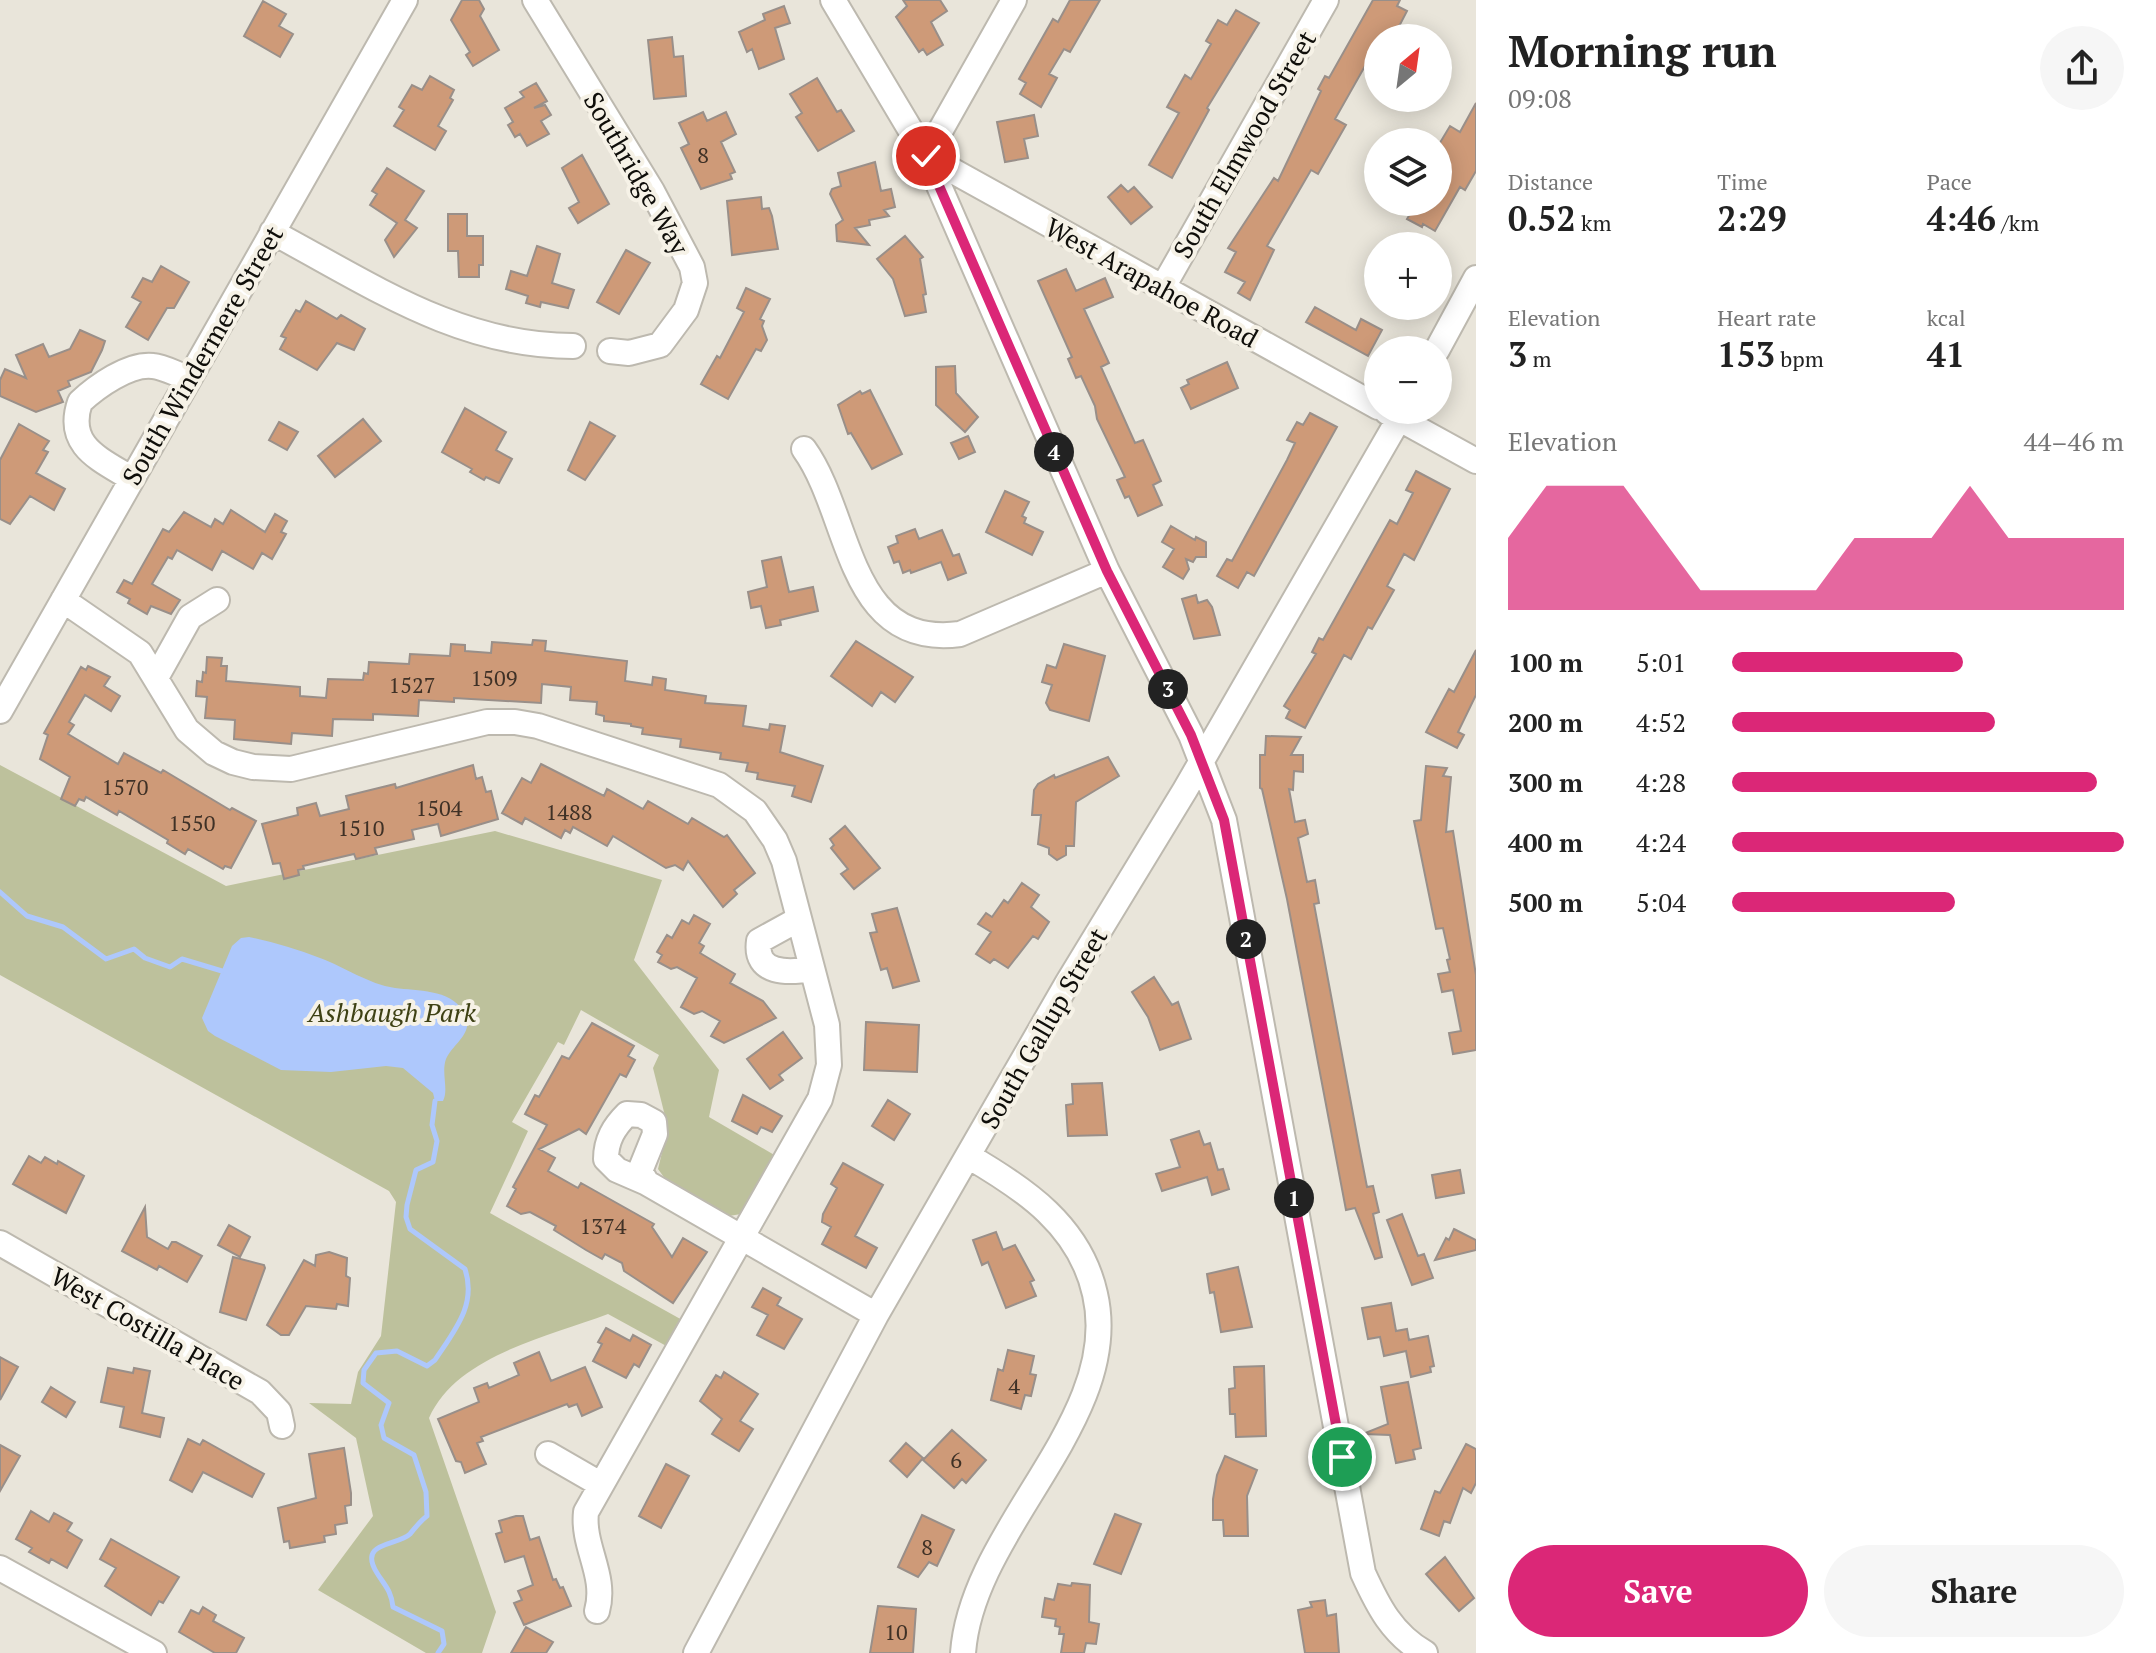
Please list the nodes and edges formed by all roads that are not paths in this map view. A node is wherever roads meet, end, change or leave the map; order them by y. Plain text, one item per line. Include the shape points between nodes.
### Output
1 (405, 0) edge
2 (535, 0) edge
3 (833, 0) edge
4 (1014, 0) edge
5 (1326, 0) edge
6 (926, 156) junction
7 (272, 232) junction
8 (1476, 278) edge
9 (1163, 287) junction
10 (1445, 336) edge
11 (573, 346) dead end
12 (610, 351) dead end
13 (189, 378) junction
14 (1364, 396) edge
15 (1384, 424) edge
16 (1413, 424) edge
17 (804, 449) dead end
18 (1476, 461) edge
19 (132, 479) junction
20 (1107, 571) junction
21 (63, 600) junction
22 (217, 600) dead end
23 (157, 676) junction
24 (0, 711) edge
25 (1202, 760) junction
26 (799, 919) junction
27 (812, 969) junction
28 (968, 1156) junction
29 (647, 1183) dead end
30 (741, 1239) junction
31 (0, 1243) edge
32 (876, 1315) junction
33 (282, 1426) dead end
34 (548, 1454) dead end
35 (600, 1484) junction
36 (0, 1568) edge
37 (597, 1611) dead end
38 (154, 1653) edge
39 (696, 1653) edge
40 (963, 1653) edge
41 (1425, 1653) edge

1 - 7 street, South Windermere Street
2 - 12 street, Southridge Way via 652,191 692,267 690,299 669,336 650,349
3 - 6 street
4 - 6 street
5 - 9 street, South Elmwood Street
6 - 9 street, West Arapahoe Road
6 - 20 street
7 - 11 street via 440,320 499,340
7 - 13 street, South Windermere Street
8 - 10 street
9 - 14 street, West Arapahoe Road
13 - 19 street, South Windermere Street
13 - 19 street via 140,367 80,402 76,428 81,443
15 - 25 street, South Gallup Street
16 - 18 street, West Arapahoe Road
17 - 20 street via 866,590 900,626 935,636 960,634
19 - 21 street, South Windermere Street
20 - 25 street
21 - 23 street via 140,653
21 - 24 street, South Windermere Street
22 - 23 street via 190,617
23 - 26 street via 175,714 197,741 253,767 291,769 487,722 515,722 719,785 755,811 775,840
25 - 28 street, South Gallup Street
25 - 41 street via 1224,820 1363,1573 1381,1613 1405,1642
26 - 27 street
26 - 27 street via 759,941 758,949 772,969
27 - 30 street via 829,1039 825,1083
28 - 32 street, South Gallup Street
28 - 40 street via 1021,1190 1072,1237 1091,1274 1100,1333 1082,1401 987,1573 972,1609
29 - 30 street
30 - 32 street
30 - 35 street
31 - 33 street, West Costilla Place via 260,1392 279,1412
32 - 39 street, South Gallup Street
34 - 35 street
35 - 37 street via 584,1527 601,1589
36 - 38 street

